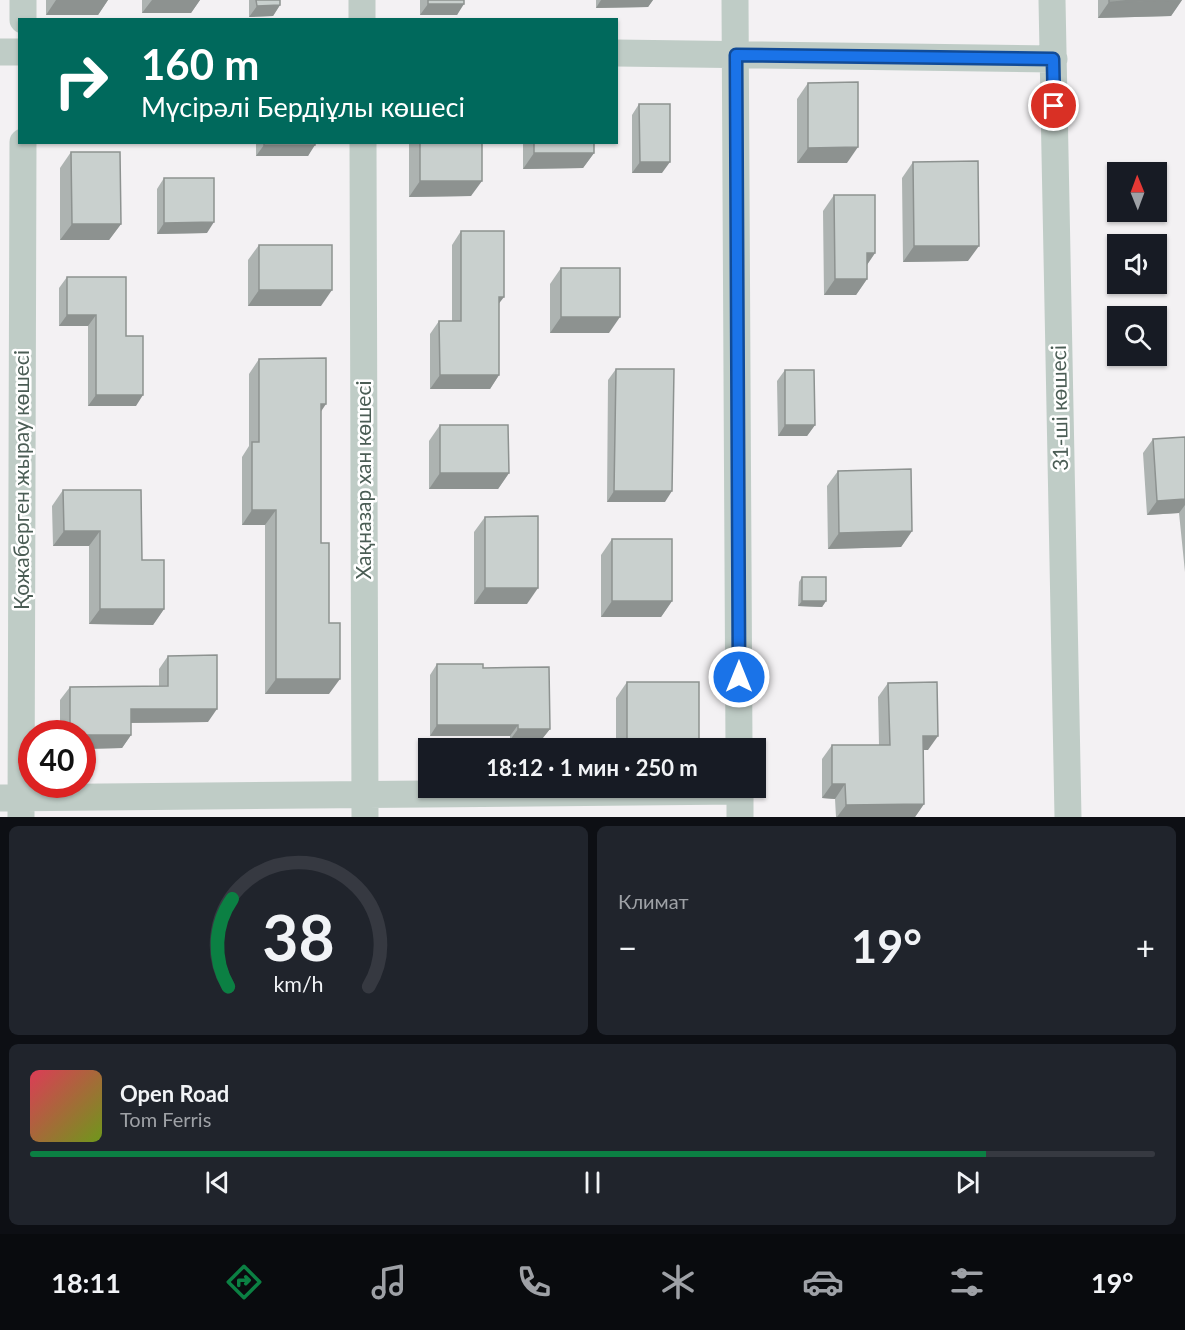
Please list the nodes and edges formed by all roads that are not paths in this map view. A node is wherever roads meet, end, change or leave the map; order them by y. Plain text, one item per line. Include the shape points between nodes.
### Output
1 (23, 0) edge
2 (362, 0) edge
3 (735, 0) edge
4 (1052, 0) edge
5 (23, 18) edge
6 (362, 18) edge
7 (0, 52) edge
8 (18, 52) edge
9 (618, 53) edge
10 (736, 55) junction
11 (1053, 59) junction
12 (23, 144) edge
13 (363, 144) edge
14 (739, 738) edge
15 (740, 799) edge
16 (14, 804) edge
17 (365, 806) edge
18 (1068, 817) edge

1 - 5 street
2 - 6 street
3 - 10 street
4 - 11 street, 31-ші көшесі
7 - 8 street
9 - 10 street
10 - 11 street
10 - 14 street
11 - 18 street, 31-ші көшесі
12 - 16 street, Қожаберген жырау көшесі
13 - 17 street, Хақназар хан көшесі
15 - 17 street
16 - 17 street

